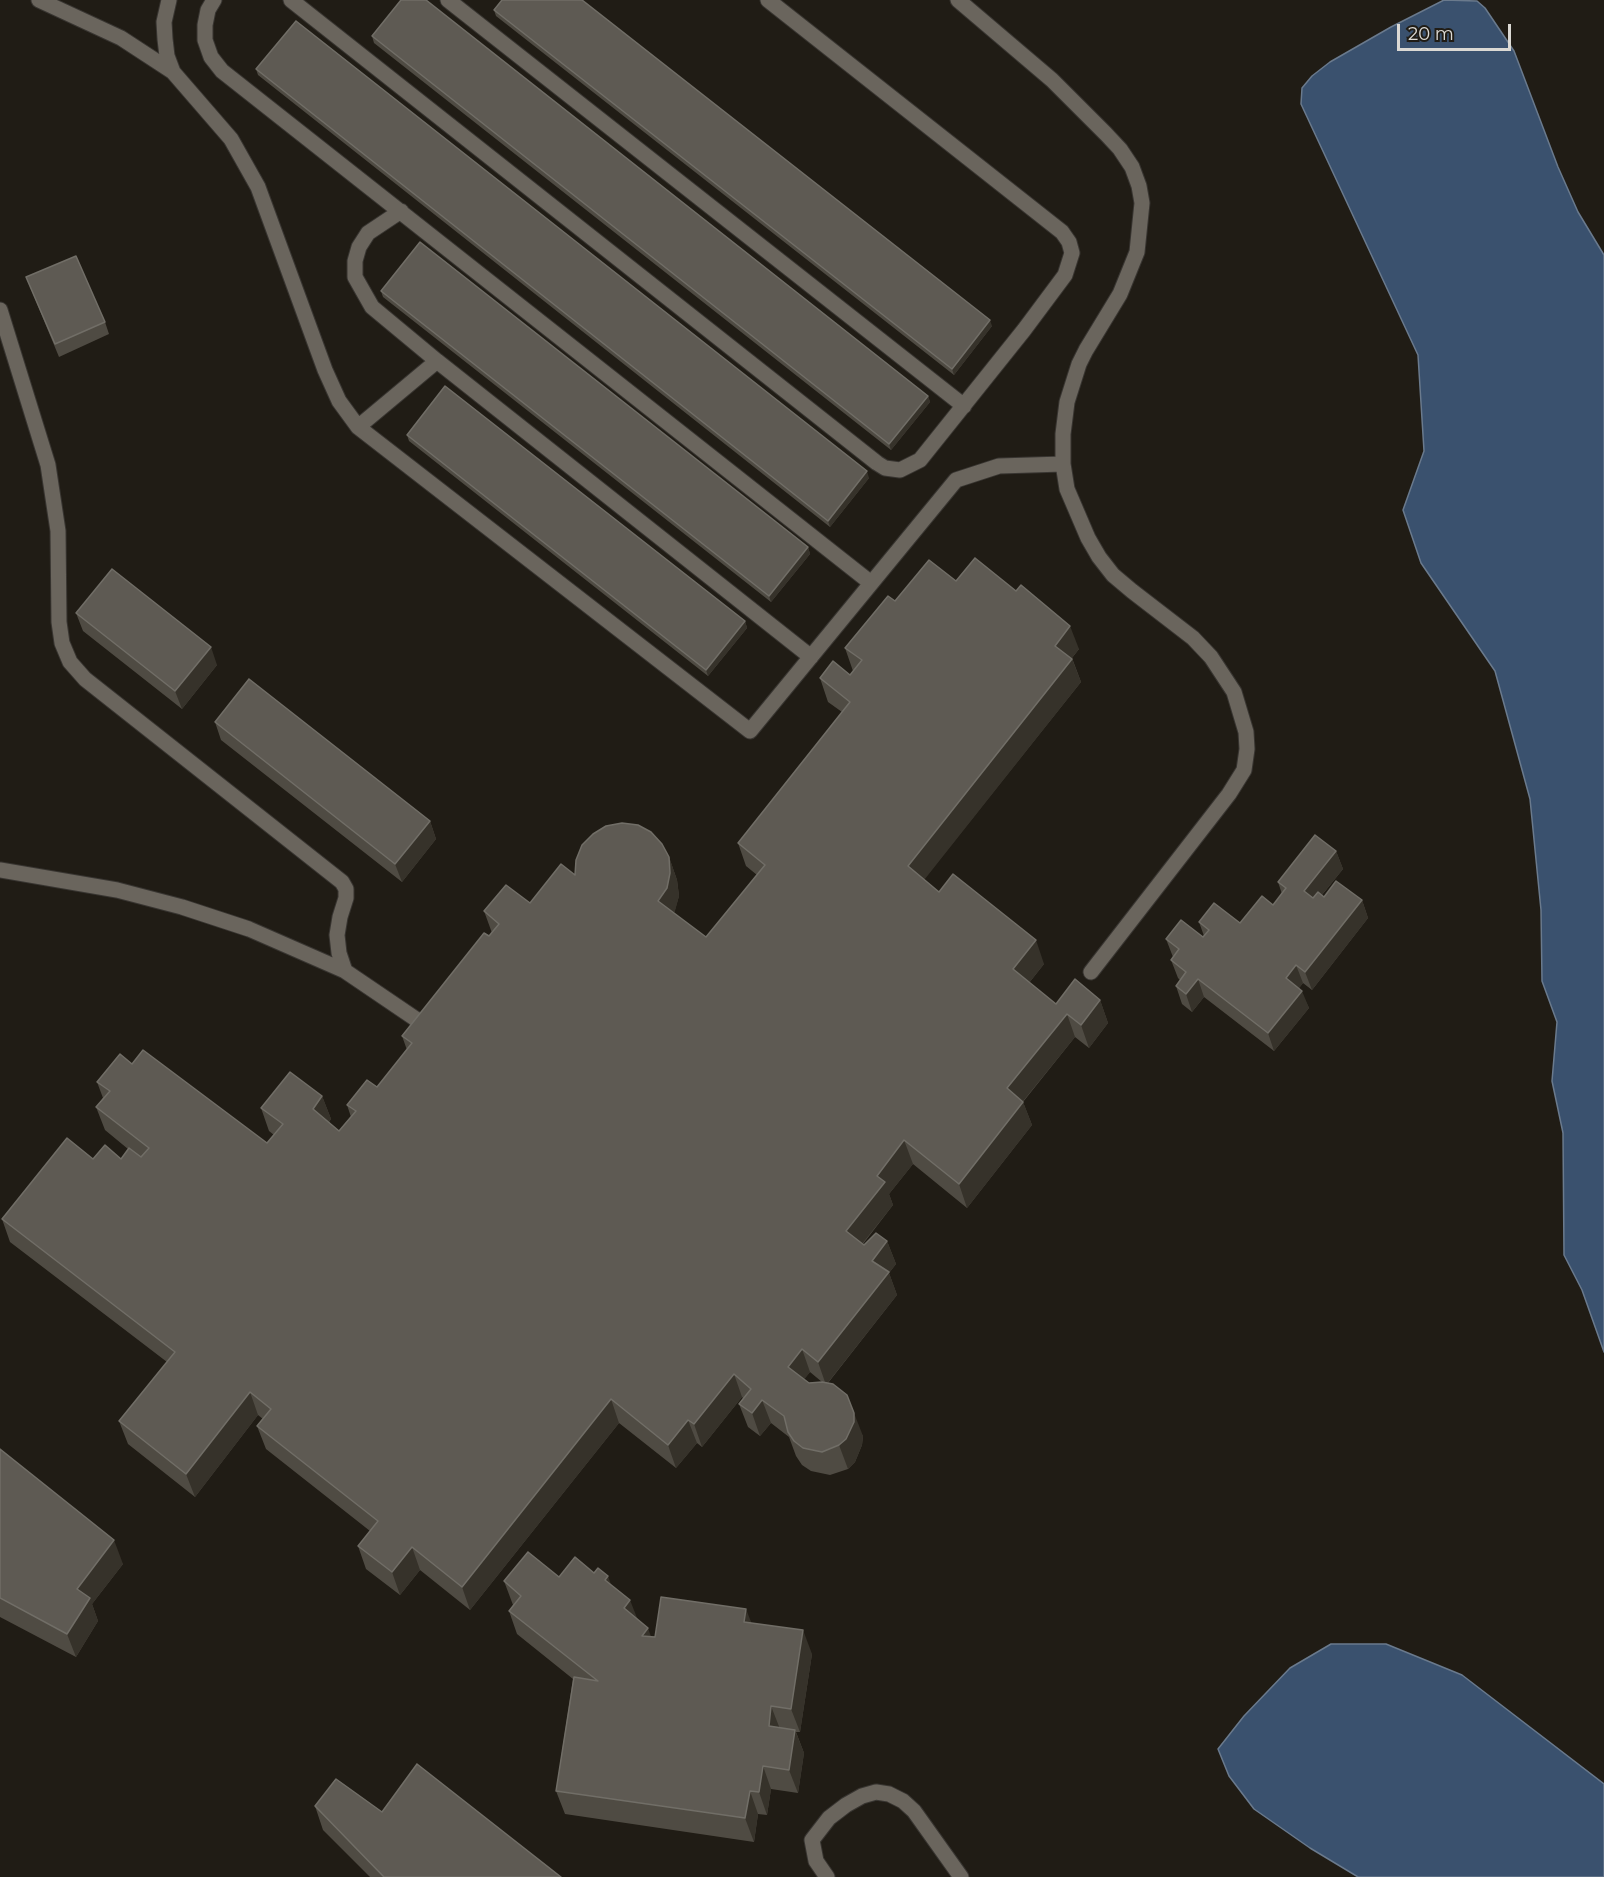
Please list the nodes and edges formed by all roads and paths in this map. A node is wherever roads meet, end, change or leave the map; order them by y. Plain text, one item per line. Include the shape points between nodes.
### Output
1 (39, 0) edge
2 (169, 0) edge
3 (214, 0) edge
4 (291, 0) edge
5 (448, 0) edge
6 (768, 0) edge
7 (958, 0) edge
8 (173, 72) junction
9 (401, 211) junction
10 (0, 310) edge
11 (437, 361) junction
12 (964, 406) junction
13 (358, 427) junction
14 (1063, 464) junction
15 (871, 583) junction
16 (811, 657) junction
17 (0, 870) edge
18 (345, 970) junction
19 (1091, 972) dead end
20 (429, 1028) edge
21 (827, 1877) edge
22 (961, 1877) edge

1 - 8 lane via 121,38
2 - 8 lane via 164,22 167,56
3 - 9 lane via 208,10 205,40 222,71
4 - 12 lane via 885,468 900,470 920,460
5 - 12 lane
6 - 12 lane via 1062,232 1069,242 1072,254 1065,275
7 - 14 lane via 1052,80 1106,134 1132,167 1139,186 1142,203 1137,252 1120,294 1074,377 1067,402
8 - 13 lane via 247,164 325,370 339,401
9 - 11 lane via 368,233 359,247 355,277 372,307
9 - 15 lane
10 - 18 lane via 48,465 58,531 59,622 70,662 85,679 342,882 346,898 338,935
11 - 13 lane
11 - 16 lane
13 - 16 lane via 750,731
14 - 15 lane via 999,466 956,480
14 - 19 lane via 1076,513 1099,557 1120,580 1211,657 1234,692 1247,741 1244,770 1229,794
15 - 16 lane
17 - 18 lane via 117,890 182,907
18 - 20 lane
21 - 22 lane via 816,1861 812,1840 829,1818 846,1805 876,1792 903,1801 914,1811

